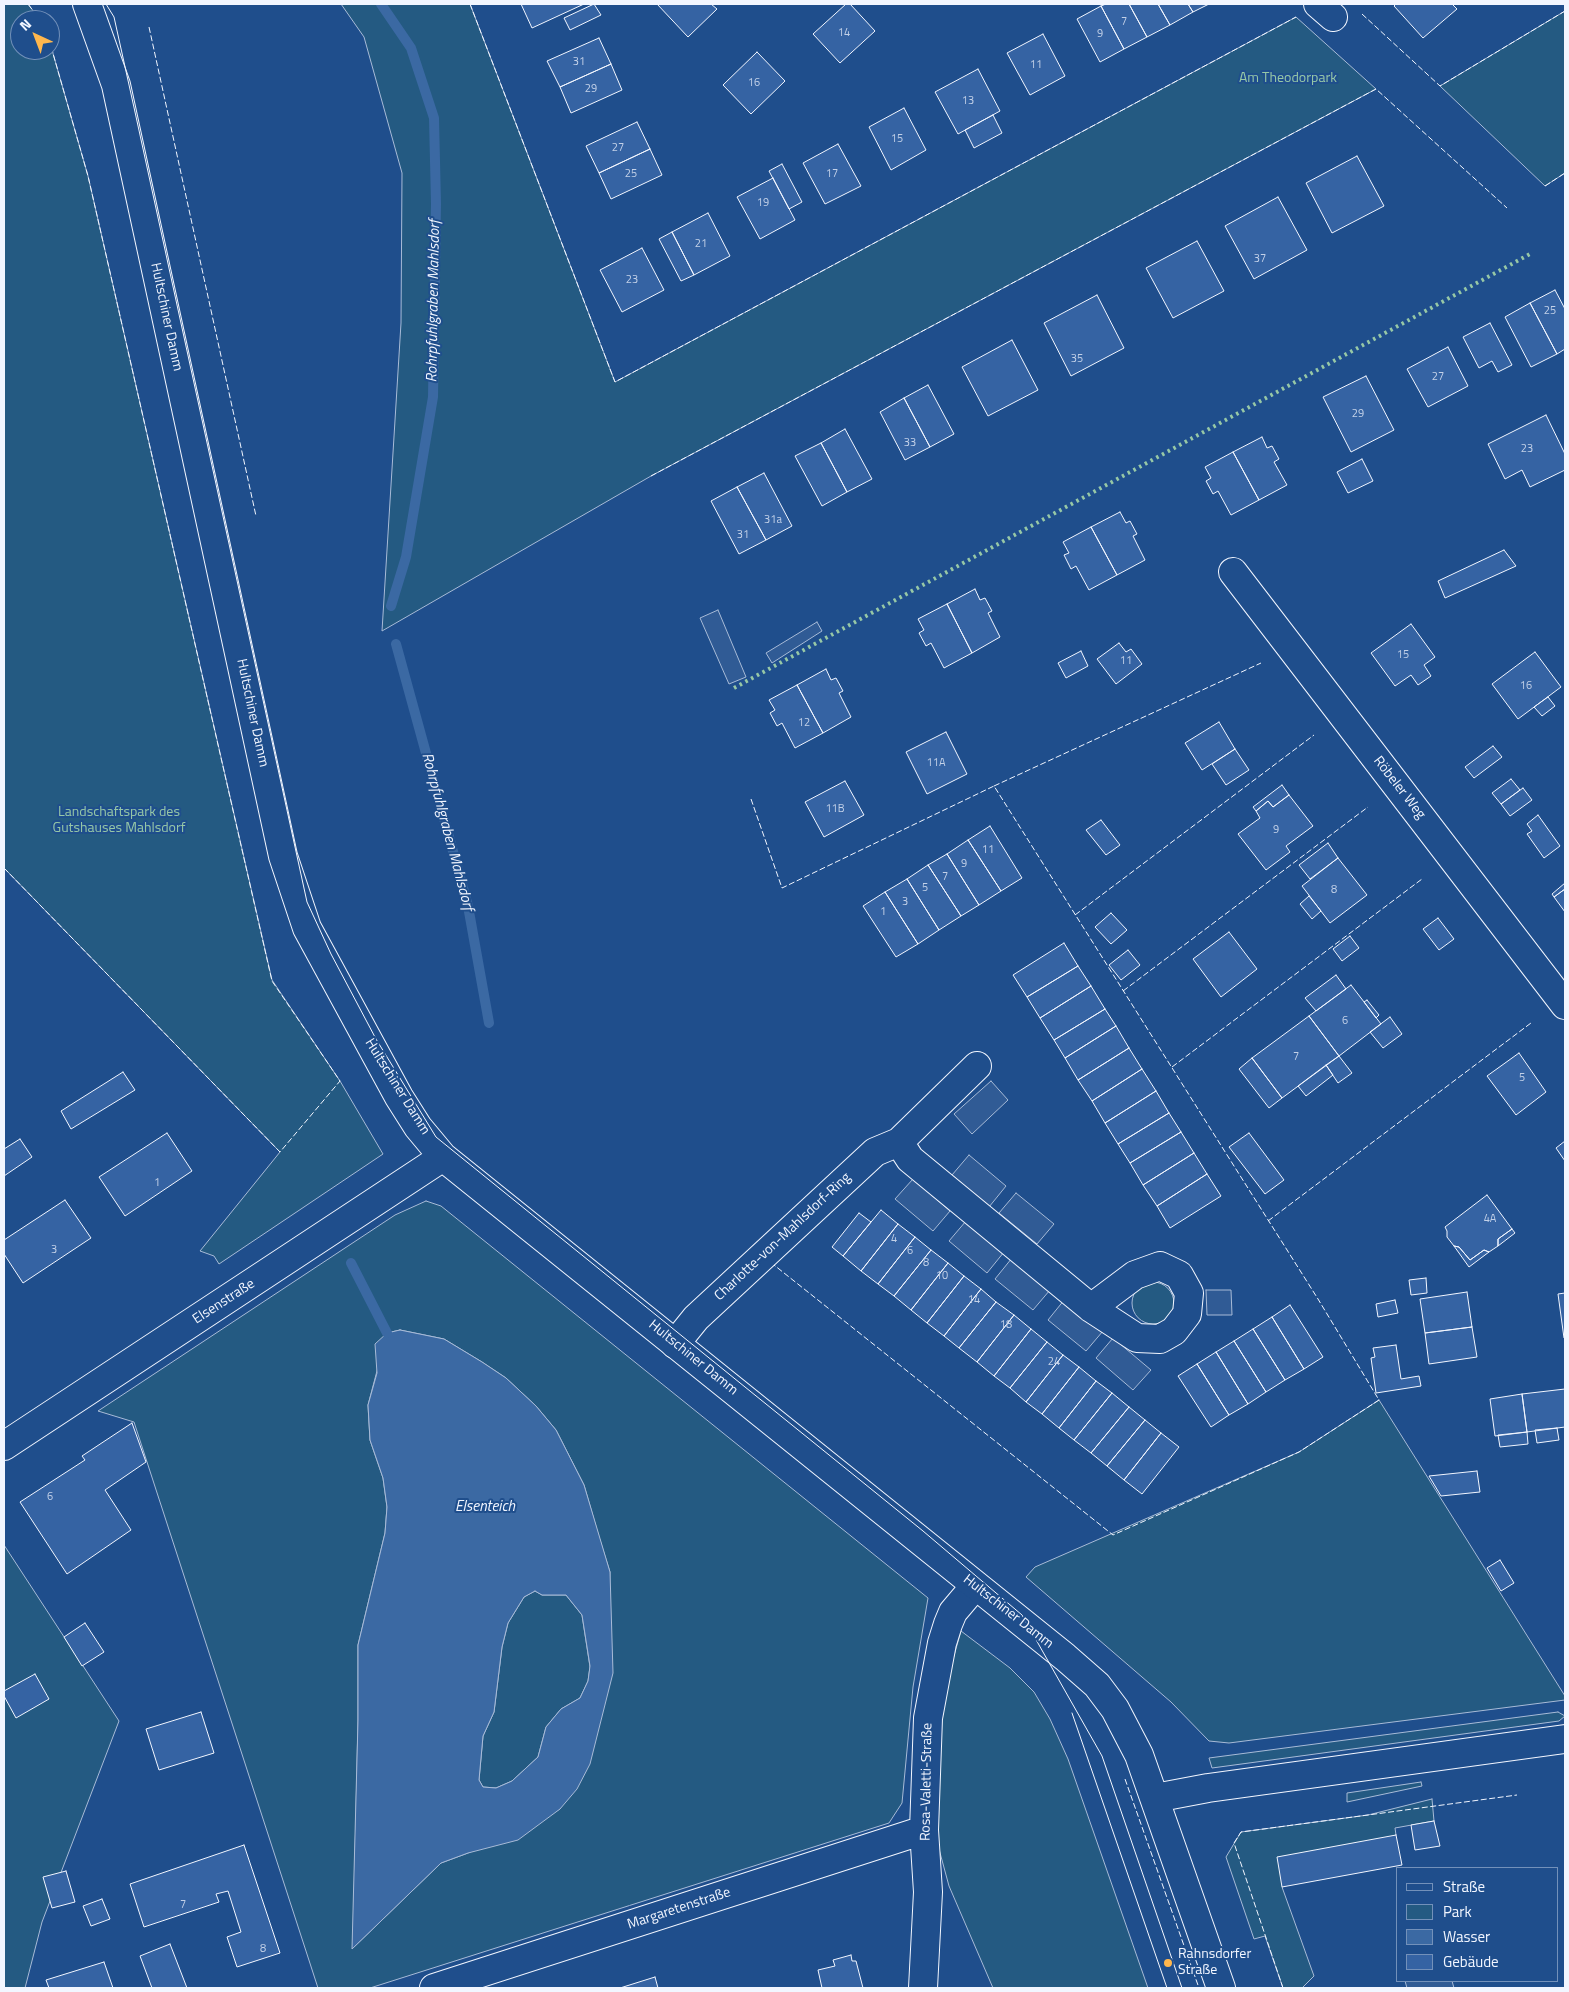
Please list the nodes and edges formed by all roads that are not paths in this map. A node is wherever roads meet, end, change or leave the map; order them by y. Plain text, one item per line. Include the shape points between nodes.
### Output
1 (87, 4) edge
2 (1233, 572) dead end
3 (1565, 1005) edge
4 (977, 1066) dead end
5 (899, 1142) junction
6 (443, 1157) junction
7 (1091, 1308) dead end
8 (675, 1344) junction
9 (4, 1446) edge
10 (976, 1586) junction
11 (1565, 1739) edge
12 (1155, 1798) junction
13 (924, 1830) junction
14 (434, 1988) edge
15 (923, 1988) edge
16 (1221, 1988) edge

1 - 6 street, Hultschiner Damm via 116,85 283,856 312,937 399,1097
2 - 3 street, Röbeler Weg
4 - 5 street, Charlotte-von-Mahlsdorf-Ring
5 - 7 street via 910,1159
5 - 8 street, Charlotte-von-Mahlsdorf-Ring via 875,1152 696,1318
6 - 8 street, Hultschiner Damm
6 - 9 street, Elsenstraße
8 - 10 street, Hultschiner Damm
10 - 12 street, Hultschiner Damm via 1097,1685 1115,1709 1139,1755
10 - 13 street, Rosa-Valetti-Straße via 953,1612 942,1643 928,1718
11 - 12 street
12 - 16 street, Hultschiner Damm
13 - 14 street, Margaretenstraße
13 - 15 street, Rosa-Valetti-Straße via 928,1892

